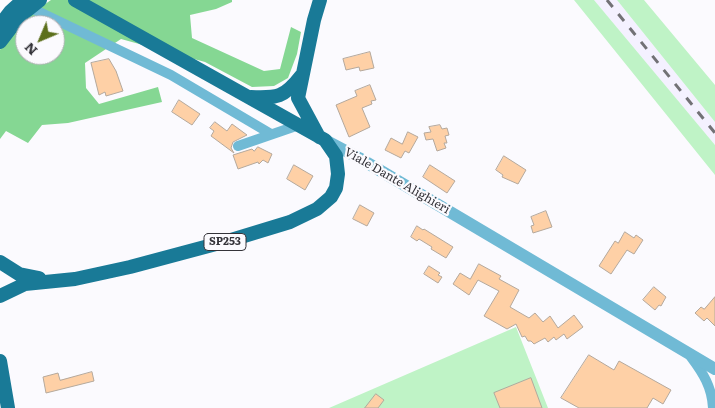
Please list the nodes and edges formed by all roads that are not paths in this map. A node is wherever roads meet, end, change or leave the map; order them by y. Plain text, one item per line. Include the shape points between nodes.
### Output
1 (75, 0) edge
2 (313, 0) edge
3 (320, 0) edge
4 (32, 2) edge
5 (314, 20) junction
6 (0, 26) edge
7 (0, 42) edge
8 (303, 74) junction
9 (248, 97) junction
10 (299, 126) junction
11 (271, 134) junction
12 (322, 139) junction
13 (238, 146) dead end
14 (0, 262) edge
15 (52, 280) junction
16 (0, 296) edge
17 (689, 354) junction
18 (0, 361) edge
19 (715, 369) edge
20 (8, 408) edge
21 (713, 408) edge

1 - 9 main road, Viale Dante Alighieri
2 - 5 main road, SP253
3 - 5 main road, SP253
4 - 6 main road via 10,12
4 - 7 main road
4 - 11 street via 172,75
5 - 8 main road, SP253
8 - 9 main road via 291,89 275,98
8 - 12 main road, SP253 via 298,98
9 - 10 main road, Viale Dante Alighieri
10 - 11 street
10 - 12 main road, Viale Dante Alighieri
11 - 13 street
12 - 15 main road, SP253 via 336,156 338,174 331,197 318,209 290,222 222,243 75,279
12 - 17 street, Viale Dante Alighieri via 360,158
14 - 15 main road, SP253 via 19,274
15 - 16 main road, SP253 via 25,284
17 - 19 street, Viale Dante Alighieri
17 - 21 street via 705,375
18 - 20 main road

